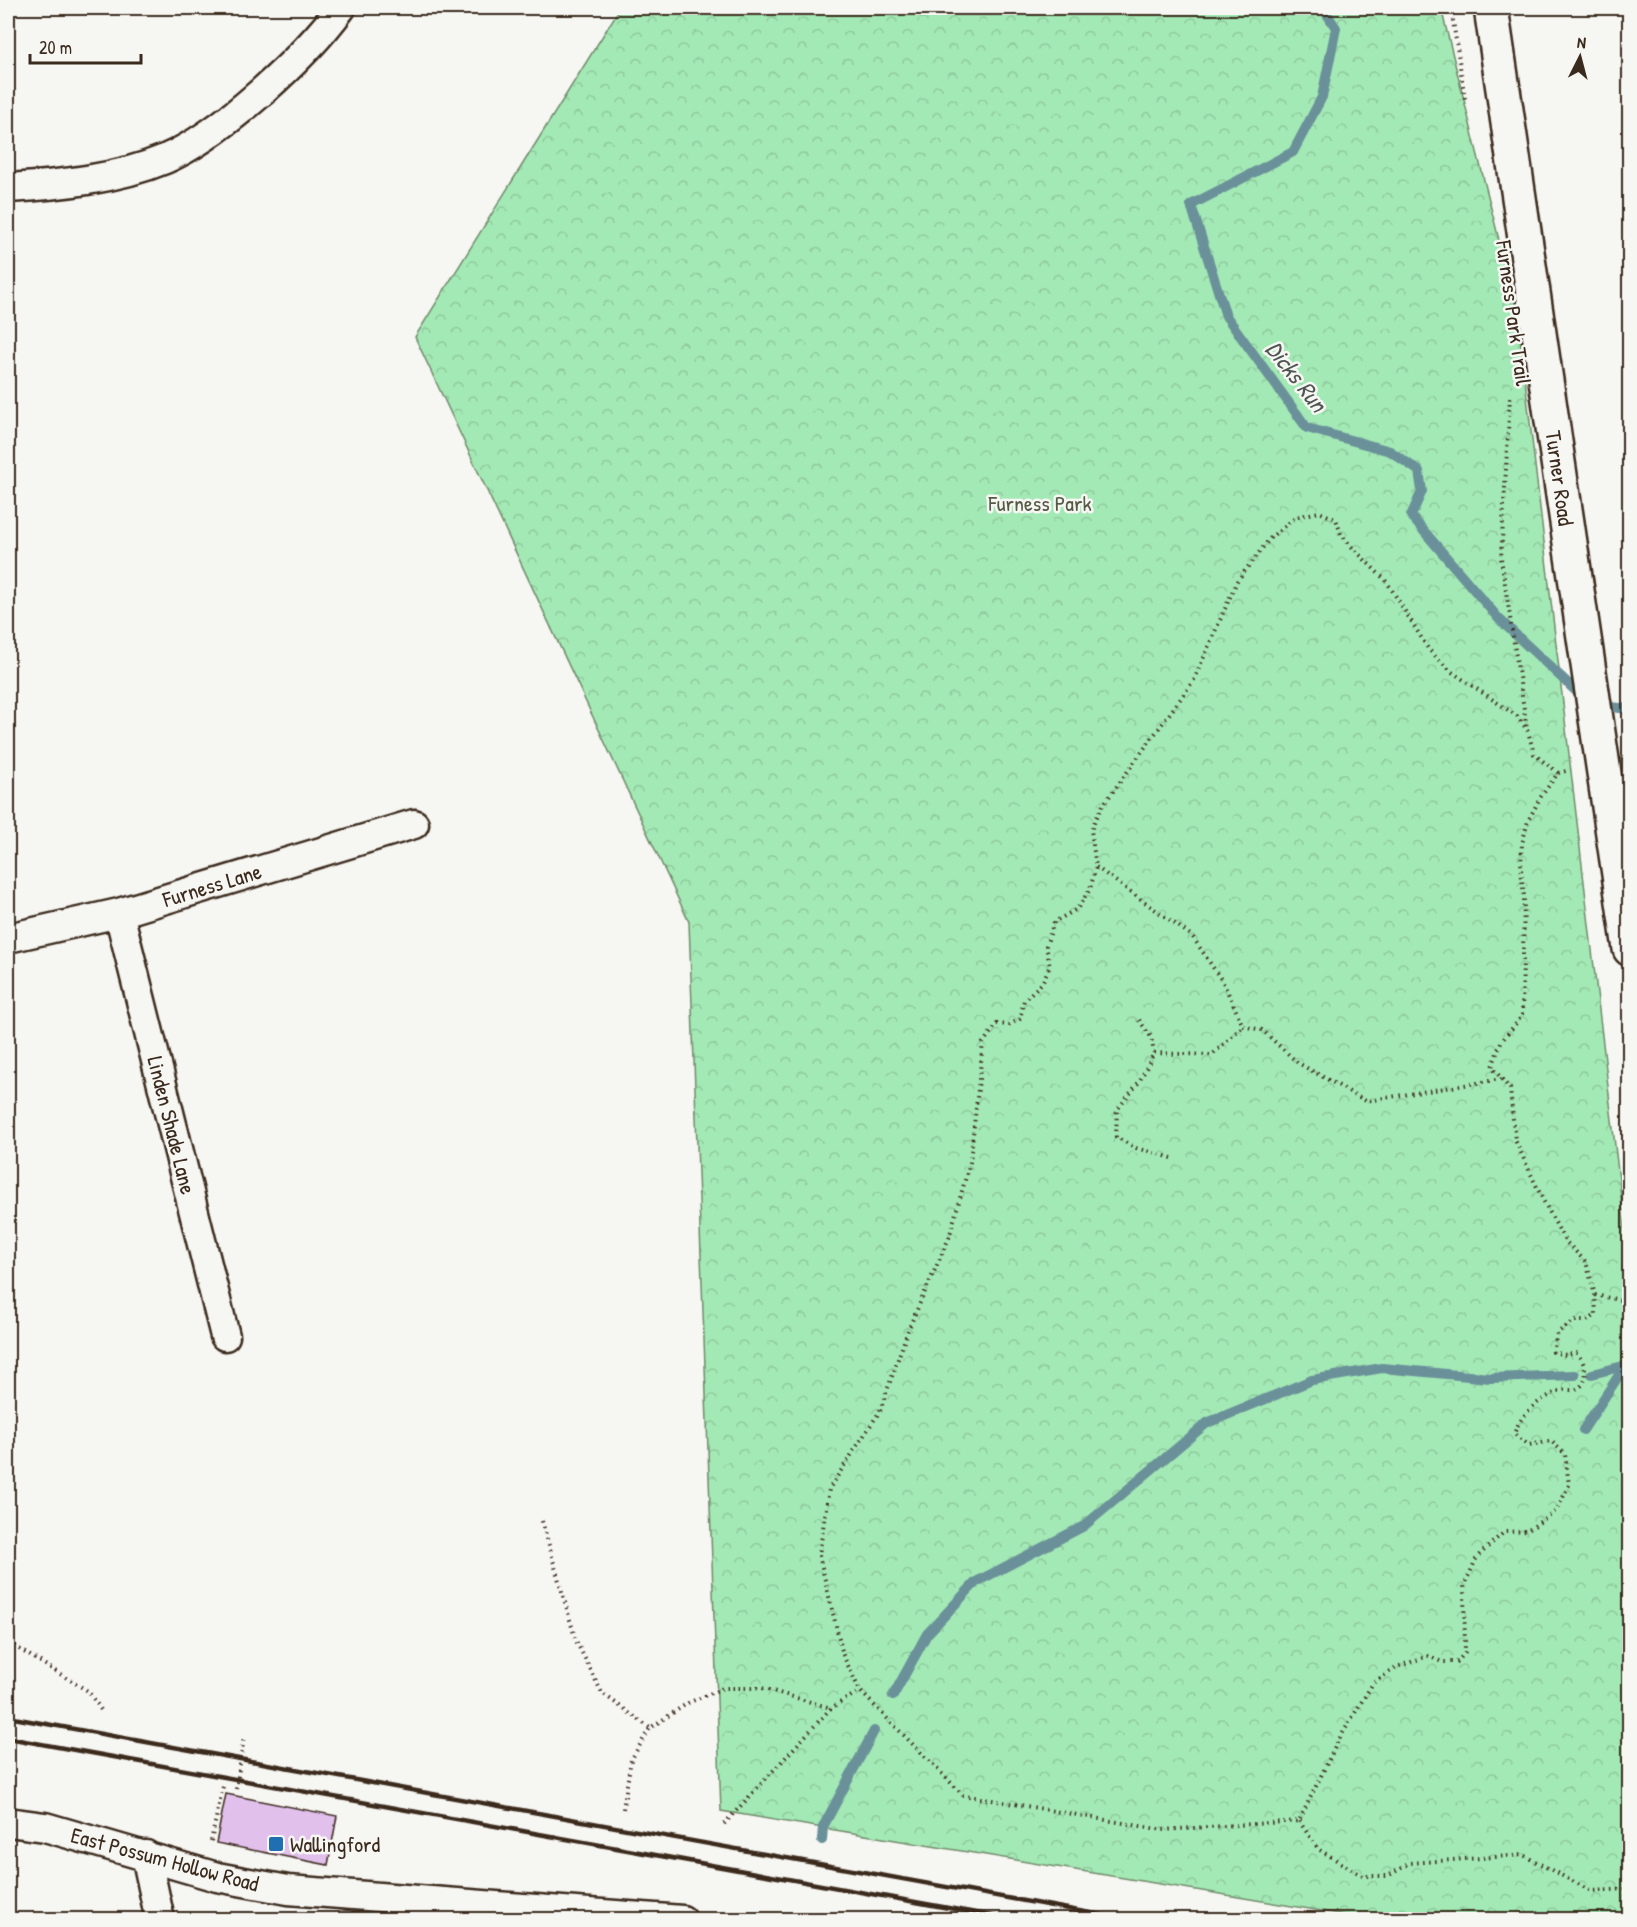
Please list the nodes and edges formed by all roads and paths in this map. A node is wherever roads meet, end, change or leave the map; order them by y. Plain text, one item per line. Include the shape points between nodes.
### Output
1 (341, 8) edge
2 (1451, 8) edge
3 (1491, 8) edge
4 (1467, 111) dead end
5 (8, 188) edge
6 (1511, 387) dead end
7 (1528, 731) junction
8 (414, 824) dead end
9 (1096, 867) junction
10 (119, 913) junction
11 (8, 938) edge
12 (1629, 949) edge
13 (1139, 1020) dead end
14 (1242, 1026) junction
15 (1154, 1053) junction
16 (1502, 1079) junction
17 (1172, 1158) dead end
18 (1595, 1295) junction
19 (1629, 1302) edge
20 (225, 1336) dead end
21 (542, 1521) dead end
22 (8, 1645) edge
23 (860, 1690) junction
24 (831, 1708) junction
25 (102, 1710) dead end
26 (650, 1728) junction
27 (244, 1737) dead end
28 (223, 1786) dead end
29 (236, 1789) dead end
30 (623, 1809) dead end
31 (1299, 1821) junction
32 (8, 1822) edge
33 (724, 1824) dead end
34 (210, 1847) dead end
35 (146, 1856) junction
36 (1629, 1889) edge
37 (160, 1920) edge
38 (682, 1920) edge

1 - 5 street via 268,85 167,158 127,172
2 - 4 path
3 - 12 street, Turner Road
6 - 7 path, Furness Park Trail via 1501,558
7 - 9 path via 1517,716 1452,672 1429,650 1387,582 1341,534 1336,519 1319,512 1296,516 1271,537 1237,581 1194,680 1101,808 1091,830
7 - 16 path via 1534,754 1558,773 1528,821 1522,844 1522,1016 1501,1042 1492,1067
8 - 10 street, Furness Lane
9 - 14 path via 1192,936 1224,984
9 - 23 path via 1090,889 1077,909 1054,922 1046,946 1050,966 1042,983 1024,1000 1020,1019 1009,1025 997,1024 983,1043 970,1162 949,1238 908,1330 880,1411 829,1489 819,1555 843,1655
10 - 11 street, Furness Lane
10 - 20 street, Linden Shade Lane
13 - 15 path via 1151,1037
14 - 15 path via 1212,1055
14 - 16 path via 1262,1030 1298,1063 1366,1101
15 - 17 path via 1139,1082 1117,1110 1116,1137 1136,1148
16 - 18 path via 1510,1089 1515,1140 1565,1241 1587,1262
18 - 19 path
18 - 31 path via 1596,1315 1587,1322 1574,1321 1557,1333 1553,1352 1576,1353 1583,1359 1586,1370 1582,1384 1535,1404 1518,1422 1514,1434 1529,1445 1551,1441 1565,1454 1569,1485 1557,1510 1527,1530 1504,1532 1477,1557 1464,1586 1465,1653 1456,1662 1428,1656 1398,1667 1373,1683 1338,1741
21 - 26 path via 576,1641 602,1693
22 - 25 path via 88,1691
23 - 24 path
23 - 31 path via 963,1795 1163,1830
24 - 26 path via 762,1688 723,1688 688,1703
24 - 33 path
26 - 30 path via 631,1760
27 - 29 path
28 - 34 path
31 - 36 path via 1318,1849 1363,1876 1388,1876 1410,1863 1523,1855 1591,1891
32 - 35 street, East Possum Hollow Road via 45,1827
35 - 37 street
35 - 38 street, East Possum Hollow Road via 218,1877 288,1890

